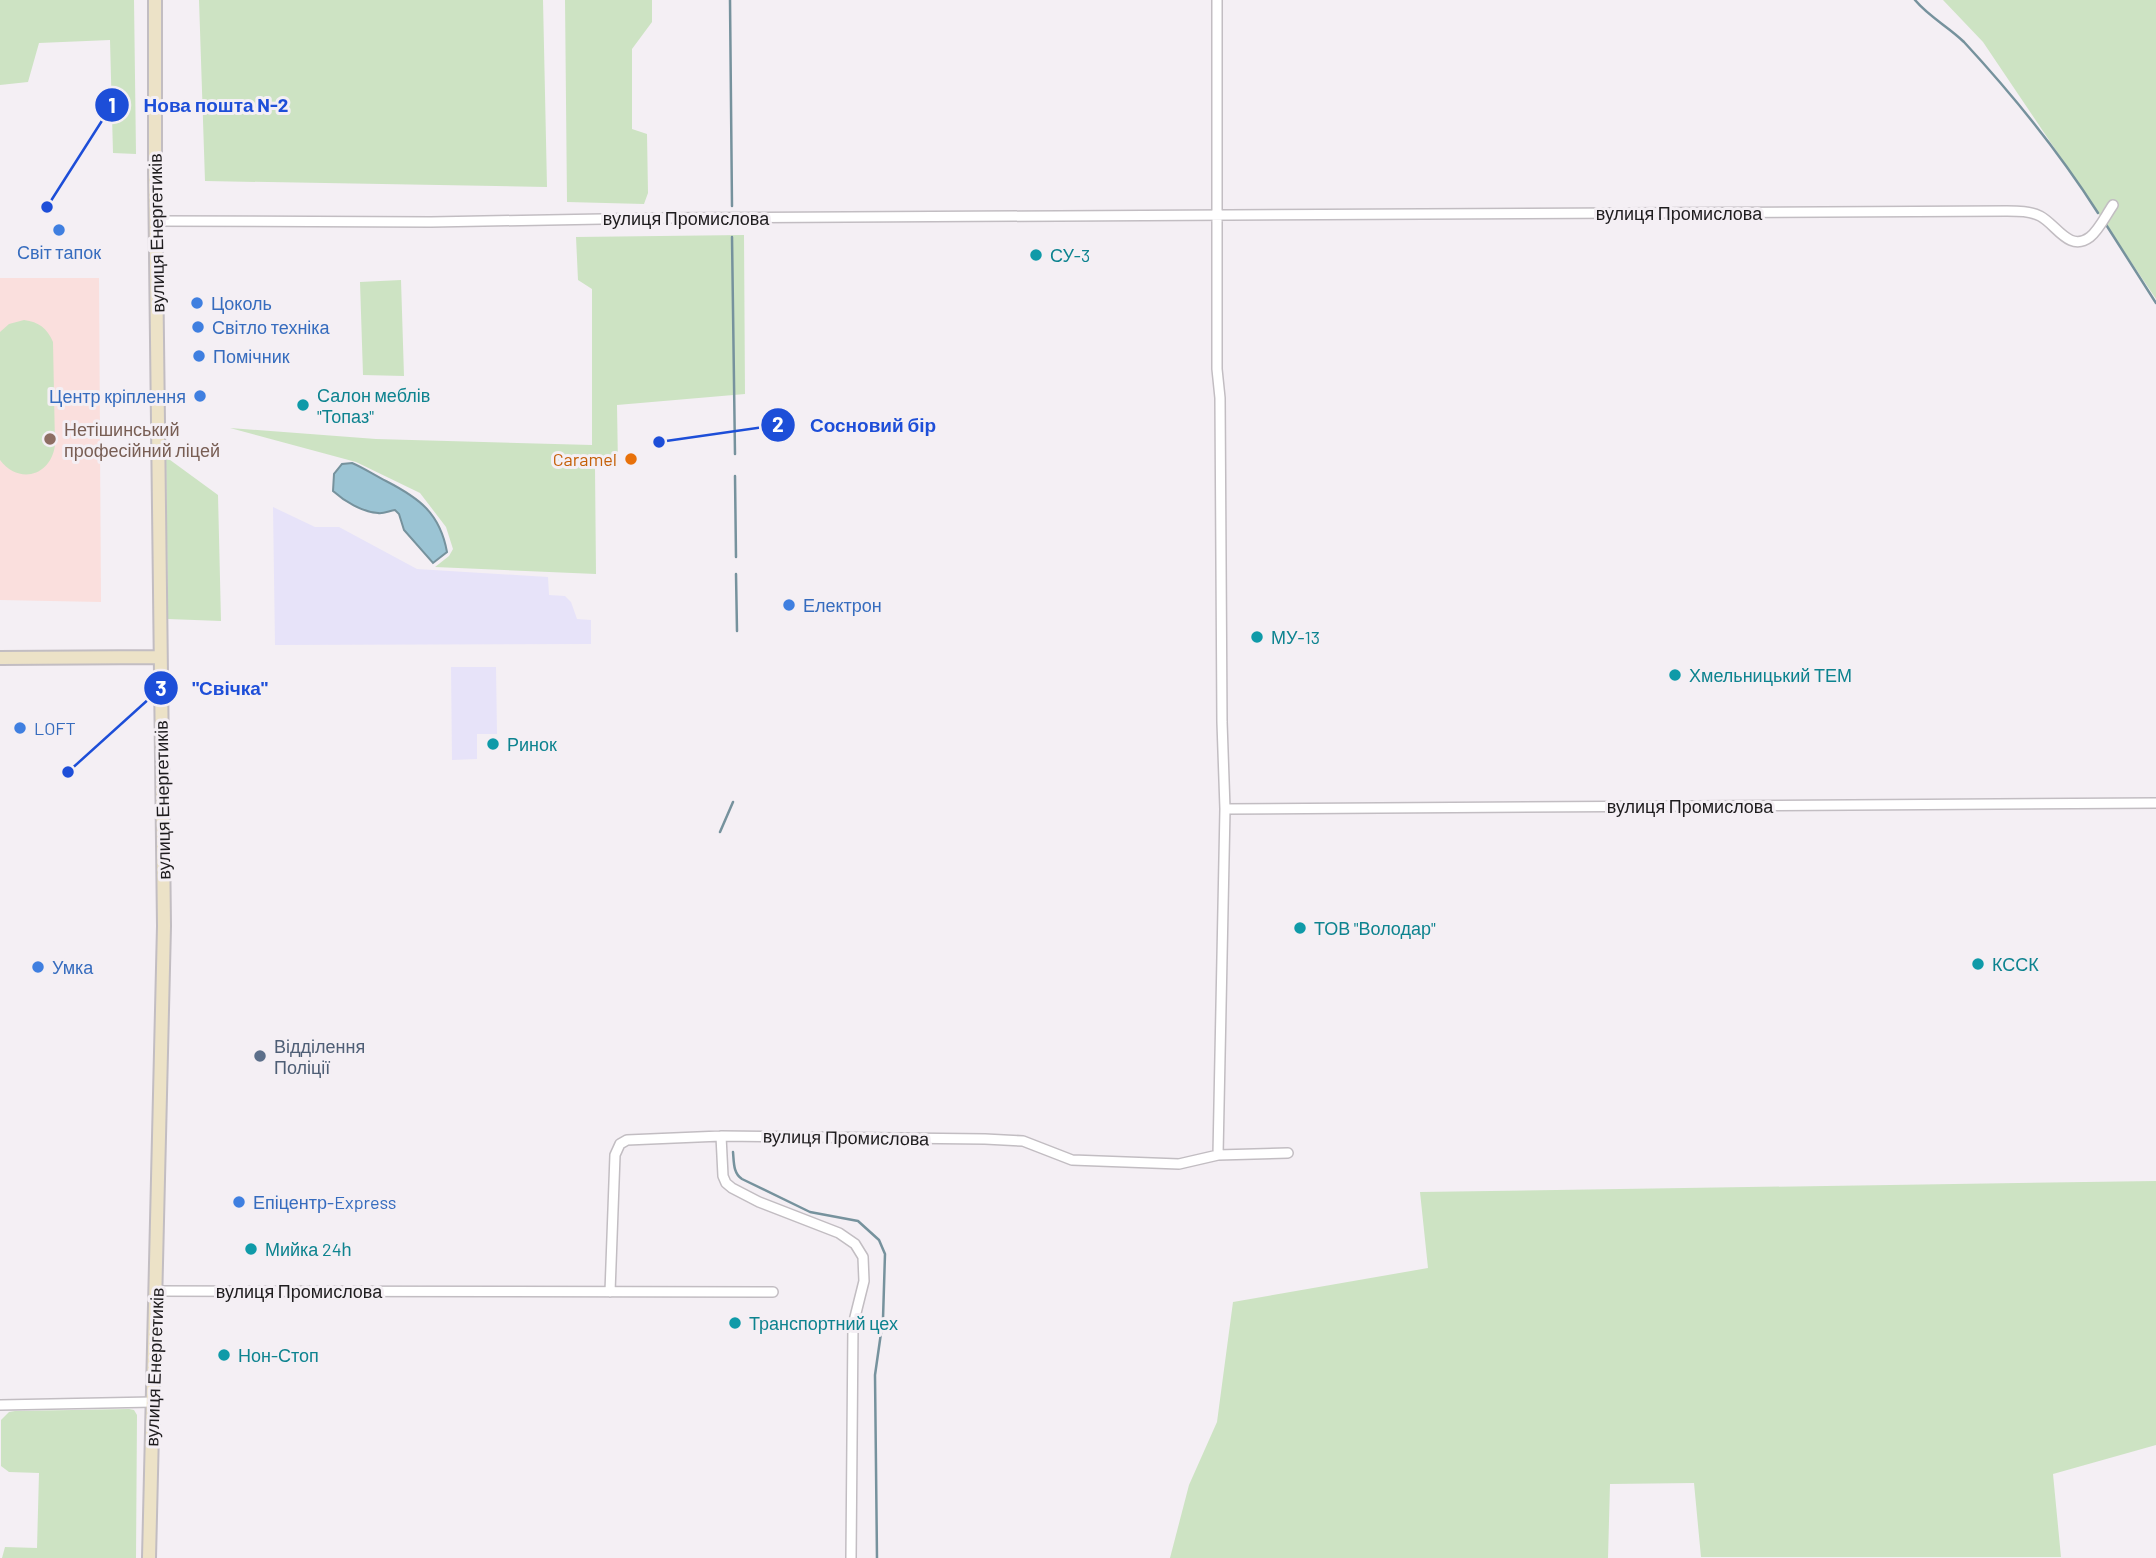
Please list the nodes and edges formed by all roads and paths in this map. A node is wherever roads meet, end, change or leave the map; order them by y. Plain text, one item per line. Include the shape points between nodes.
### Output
1 (155, 0) edge
2 (1217, 0) edge
3 (2113, 205) dead end
4 (1217, 215) junction
5 (155, 221) junction
6 (160, 657) junction
7 (0, 658) edge
8 (2156, 803) edge
9 (1225, 809) junction
10 (721, 1136) junction
11 (1288, 1153) dead end
12 (1217, 1155) junction
13 (157, 1291) junction
14 (610, 1292) junction
15 (773, 1292) dead end
16 (153, 1402) junction
17 (0, 1405) edge
18 (149, 1558) edge
19 (851, 1558) edge

1 - 5 main road, вулиця Енергетиків
2 - 4 street
3 - 4 street, вулиця Промислова via 2090,237 2079,242 2065,240 2035,214 2007,211
4 - 5 street, вулиця Промислова
4 - 9 street
5 - 6 main road, вулиця Енергетиків
6 - 7 main road
6 - 13 main road, вулиця Енергетиків via 164,926
8 - 9 street, вулиця Промислова
9 - 12 street
10 - 12 street, вулиця Промислова via 1023,1141 1072,1160 1179,1164
10 - 14 street, вулиця Промислова via 631,1139 617,1147
10 - 19 street via 723,1176 732,1188 839,1233 855,1244 863,1257 853,1325
11 - 12 street, вулиця Промислова
13 - 14 street, вулиця Промислова
13 - 16 main road, вулиця Енергетиків
14 - 15 street, вулиця Промислова
16 - 17 street
16 - 18 main road, вулиця Енергетиків

